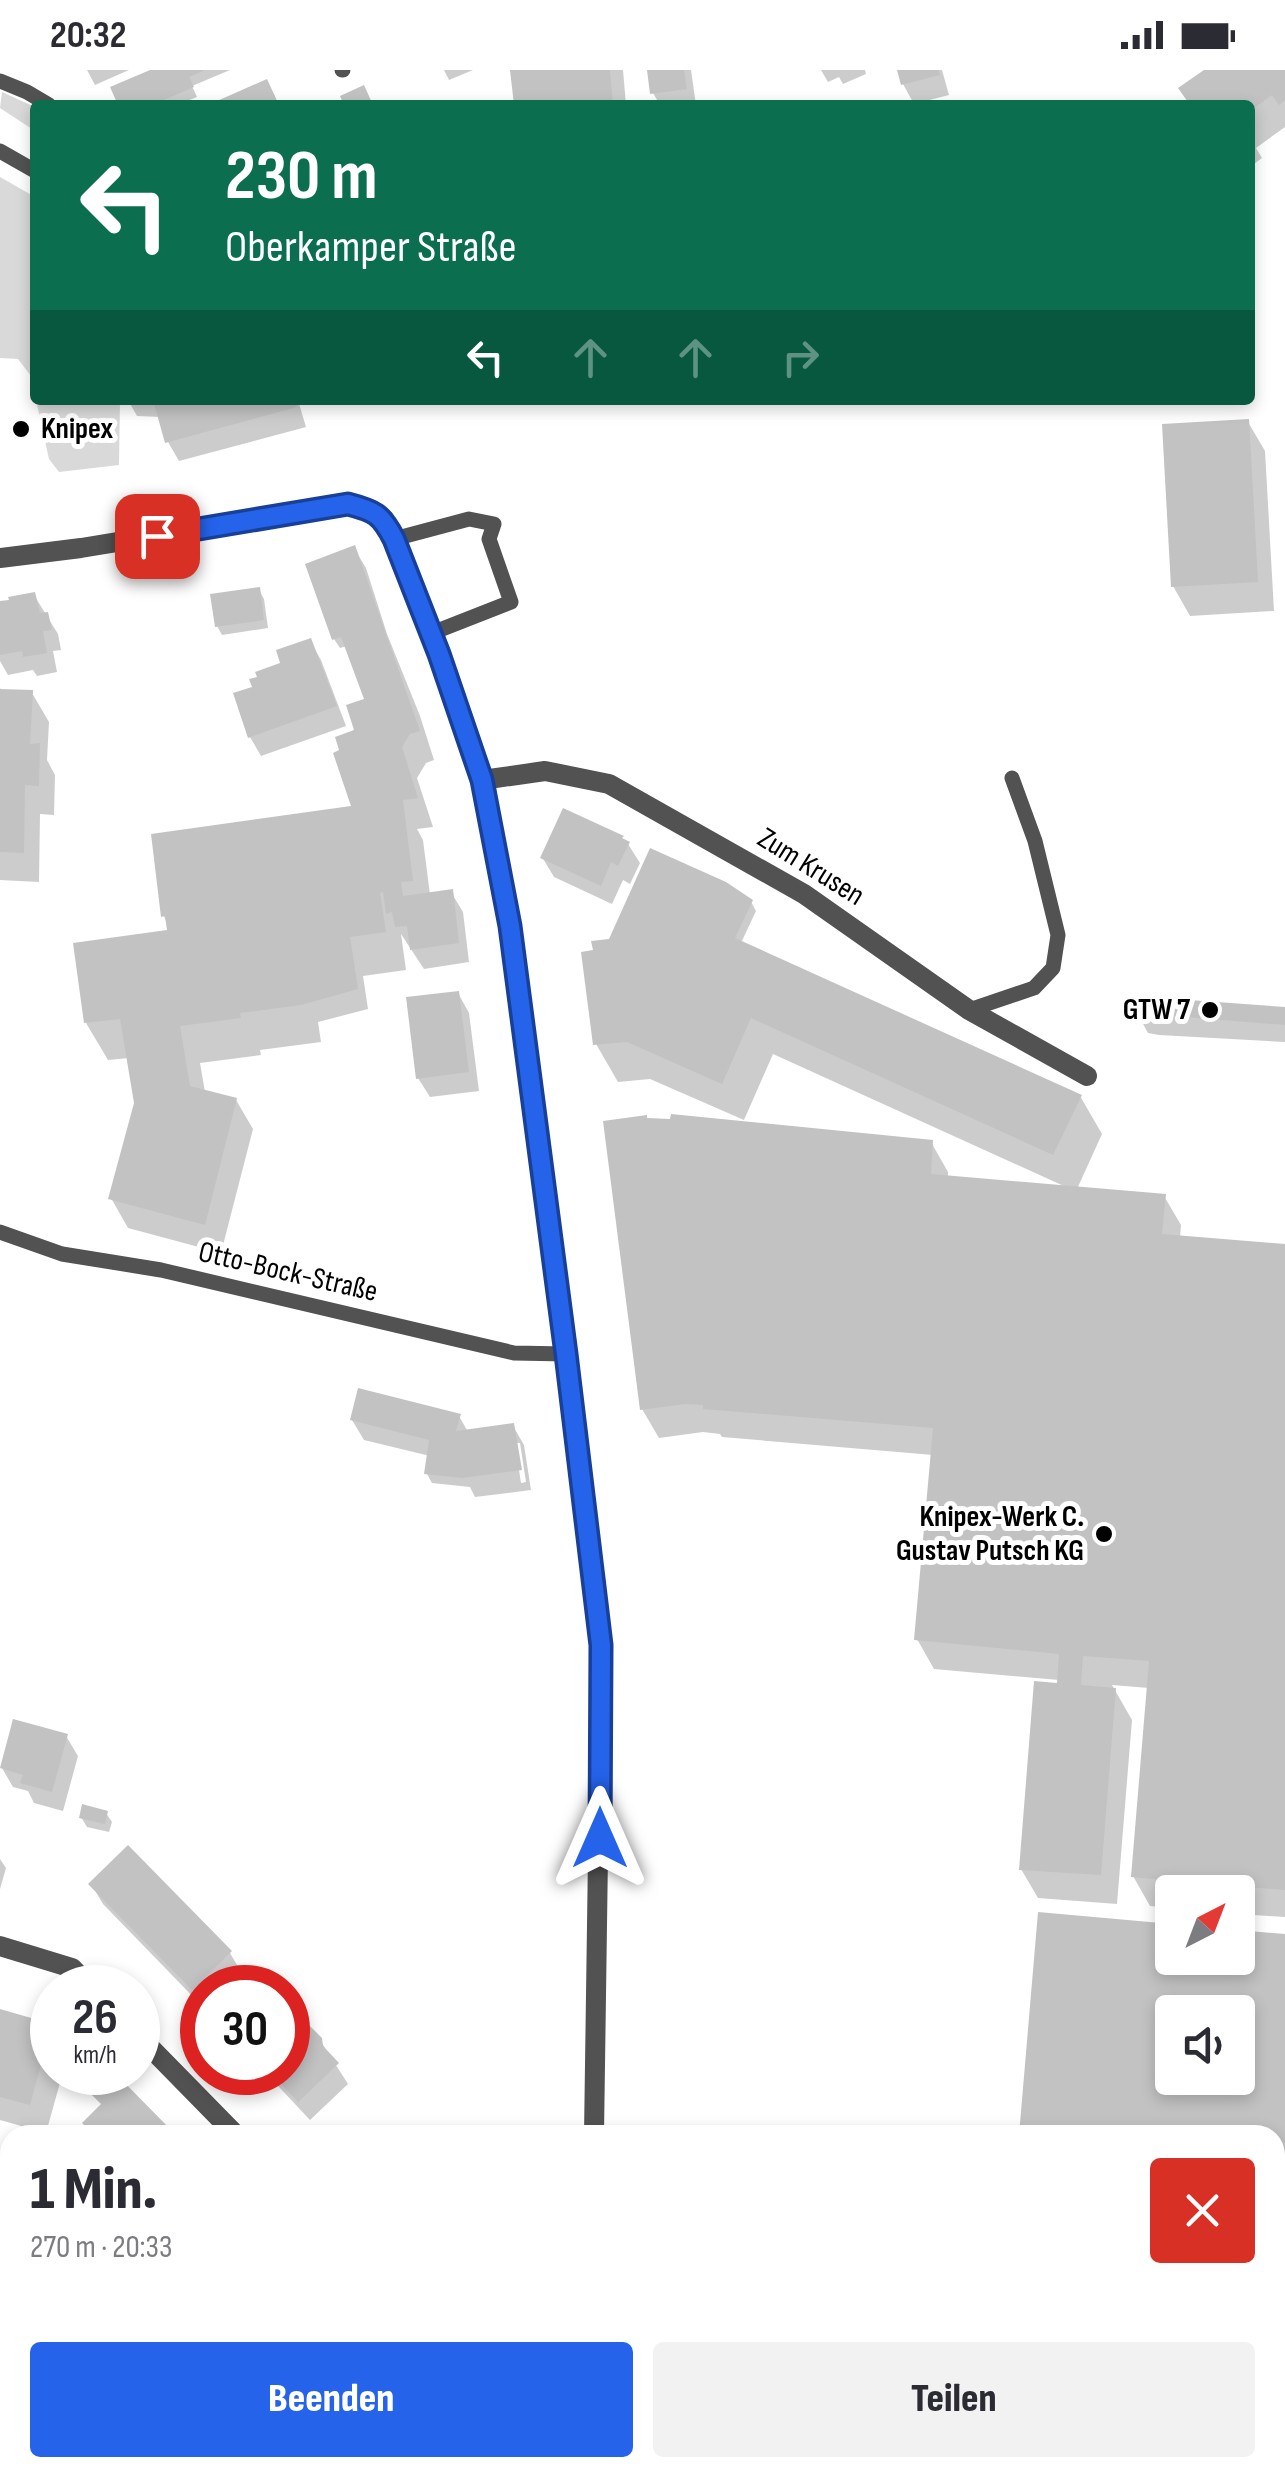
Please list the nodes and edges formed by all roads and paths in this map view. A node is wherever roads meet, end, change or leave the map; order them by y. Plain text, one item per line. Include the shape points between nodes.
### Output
1 (0, 82) edge
2 (40, 100) edge
3 (0, 151) edge
4 (30, 168) edge
5 (394, 539) junction
6 (0, 558) edge
7 (432, 633) junction
8 (1012, 778) dead end
9 (482, 780) junction
10 (969, 1010) junction
11 (1087, 1076) dead end
12 (0, 1232) edge
13 (566, 1354) junction
14 (0, 1946) edge
15 (62, 1965) edge
16 (160, 2057) edge
17 (226, 2125) edge
18 (594, 2125) edge

1 - 2 lane
3 - 4 lane
5 - 6 street via 384,519 348,504
5 - 7 street
5 - 7 lane via 469,519 494,524 489,539 510,602
7 - 9 street
8 - 10 lane via 1058,935 1053,968 1034,988
9 - 10 street, Zum Krusen via 545,771 609,784 804,894
9 - 13 street via 510,926
10 - 11 street, Zum Krusen
12 - 13 lane, Otto-Bock-Straße via 62,1254 160,1270 514,1353
13 - 18 street via 601,1645
14 - 15 street
16 - 17 street

